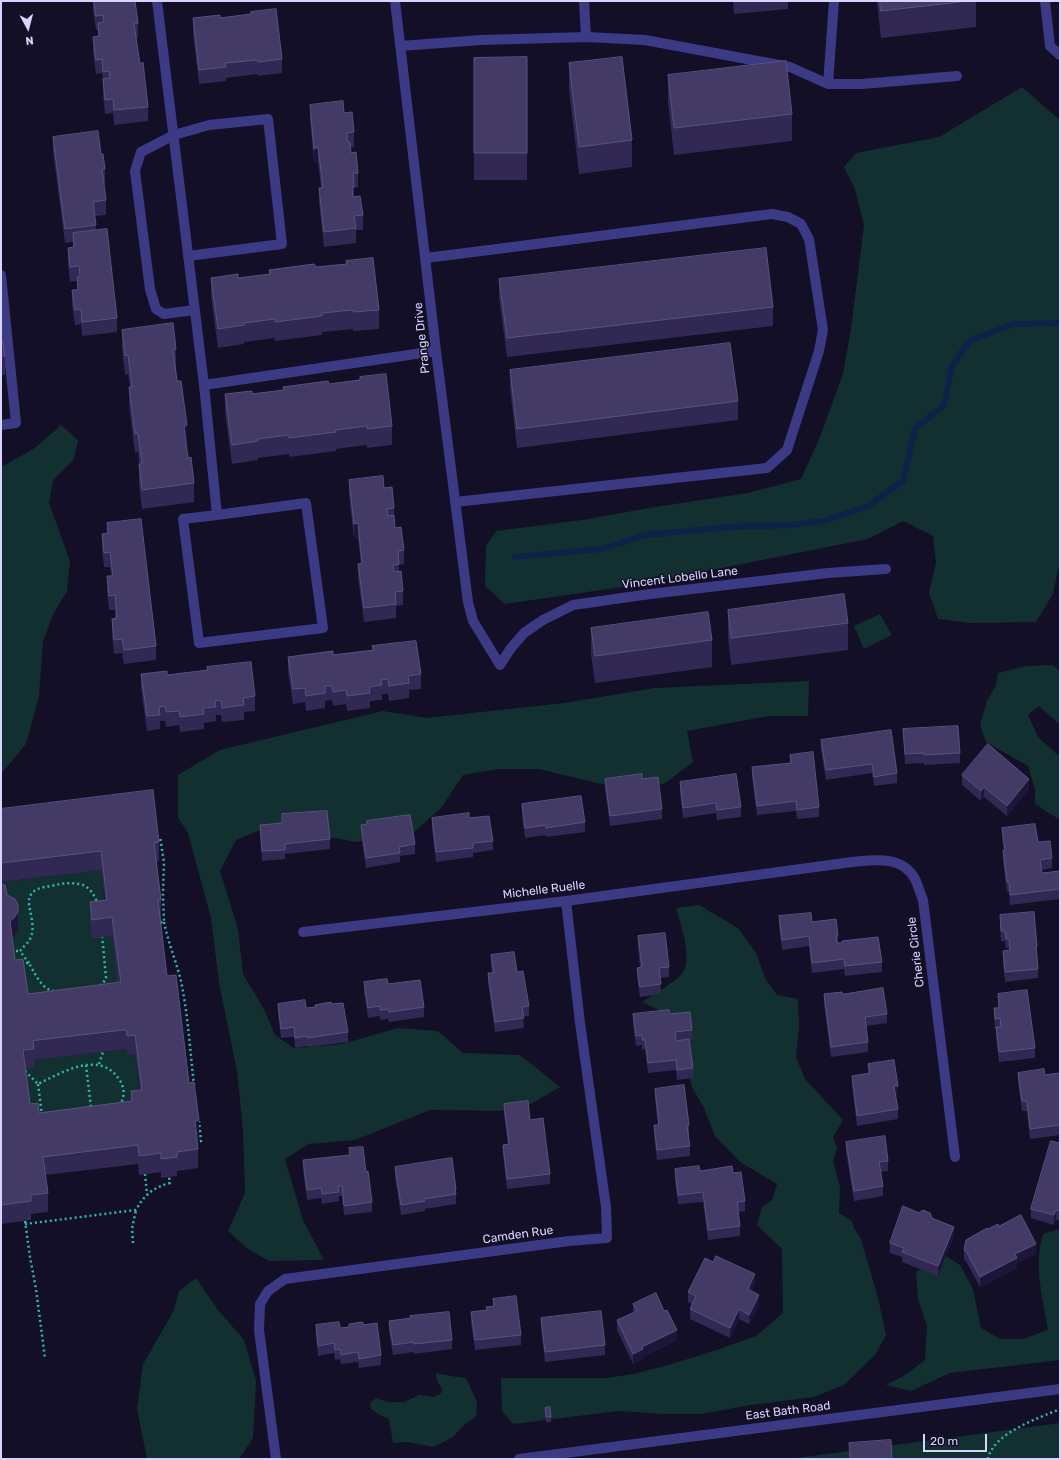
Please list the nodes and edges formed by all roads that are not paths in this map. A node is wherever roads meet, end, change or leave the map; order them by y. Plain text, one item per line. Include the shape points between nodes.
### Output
1 (157, 1) edge
2 (395, 1) edge
3 (584, 1) edge
4 (834, 1) edge
5 (1045, 1) edge
6 (586, 37) junction
7 (400, 46) junction
8 (1060, 55) edge
9 (957, 76) dead end
10 (828, 84) junction
11 (174, 135) junction
12 (188, 256) junction
13 (426, 258) junction
14 (1, 274) edge
15 (195, 310) junction
16 (436, 351) junction
17 (204, 385) junction
18 (1, 425) edge
19 (455, 502) junction
20 (217, 515) junction
21 (886, 569) dead end
22 (500, 665) joint
23 (788, 870) joint
24 (566, 901) junction
25 (303, 932) dead end
26 (955, 1156) dead end
27 (1060, 1389) edge
28 (276, 1459) edge
29 (518, 1459) edge

1 - 11 street
2 - 7 street, Prange Drive
3 - 6 street
4 - 10 street
5 - 8 street via 1050,46
6 - 7 street via 481,40
6 - 10 street via 645,40 790,67
7 - 13 street, Prange Drive
9 - 10 street via 862,84
11 - 12 street
11 - 12 street via 208,125 268,119 282,244
11 - 15 street via 141,152 136,178 150,289 156,309 164,314
12 - 15 street
13 - 16 street, Prange Drive
13 - 19 street via 772,214 788,217 801,224 809,239 823,330 819,351 787,450 767,468
14 - 18 street via 16,423
15 - 17 street
16 - 17 street
16 - 19 street, Prange Drive
17 - 20 street
19 - 22 street, Prange Drive via 468,602 474,621
20 - 20 street via 183,519 199,643 323,628 306,503
21 - 22 street, Vincent Lobello Lane via 828,572 572,605 524,633
23 - 24 street, Michelle Ruelle
23 - 26 street, Cherie Circle via 886,859 902,865 914,878 923,900
24 - 25 street, Michelle Ruelle
24 - 28 street, Camden Rue via 606,1207 607,1238 285,1279 268,1291 260,1304 259,1330
27 - 29 street, East Bath Road

